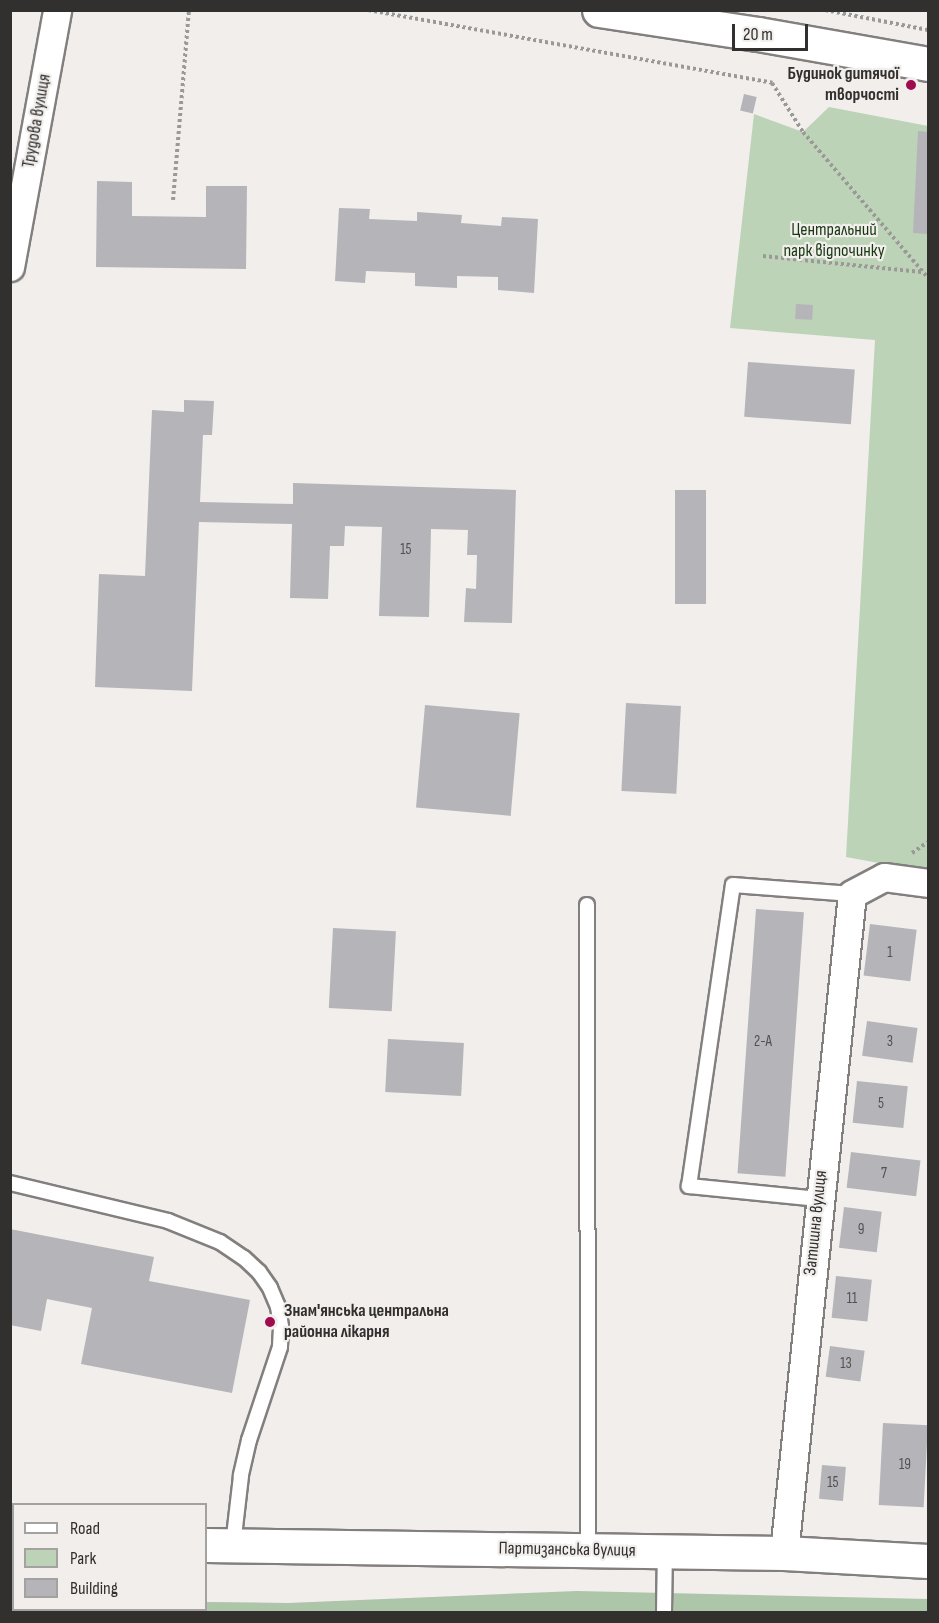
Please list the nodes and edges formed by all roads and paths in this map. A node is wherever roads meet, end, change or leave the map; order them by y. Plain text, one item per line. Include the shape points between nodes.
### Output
1 (57, 10) edge
2 (189, 10) edge
3 (368, 10) edge
4 (599, 10) edge
5 (825, 10) edge
6 (928, 30) edge
7 (928, 64) edge
8 (173, 200) dead end
9 (764, 256) dead end
10 (10, 267) edge
11 (921, 272) junction
12 (928, 278) edge
13 (928, 883) edge
14 (852, 894) junction
15 (587, 905) dead end
16 (10, 1183) edge
17 (819, 1199) junction
18 (220, 1545) edge
19 (588, 1550) junction
20 (665, 1551) junction
21 (784, 1553) junction
22 (928, 1562) edge
23 (664, 1612) edge

1 - 10 street, Трудова вулиця
2 - 8 path
3 - 11 path via 772,83 803,132
4 - 7 street
5 - 6 path
9 - 11 path
11 - 12 path
13 - 14 street via 884,878
14 - 17 street, Затишна вулиця
14 - 17 lane via 734,885 689,1186
15 - 19 lane
16 - 18 lane via 168,1221 220,1242 244,1258 270,1288 278,1307 280,1347
17 - 21 street, Затишна вулиця
18 - 19 street, Партизанська вулиця
19 - 20 street, Партизанська вулиця
20 - 21 street, Партизанська вулиця
20 - 23 lane
21 - 22 street, Партизанська вулиця

